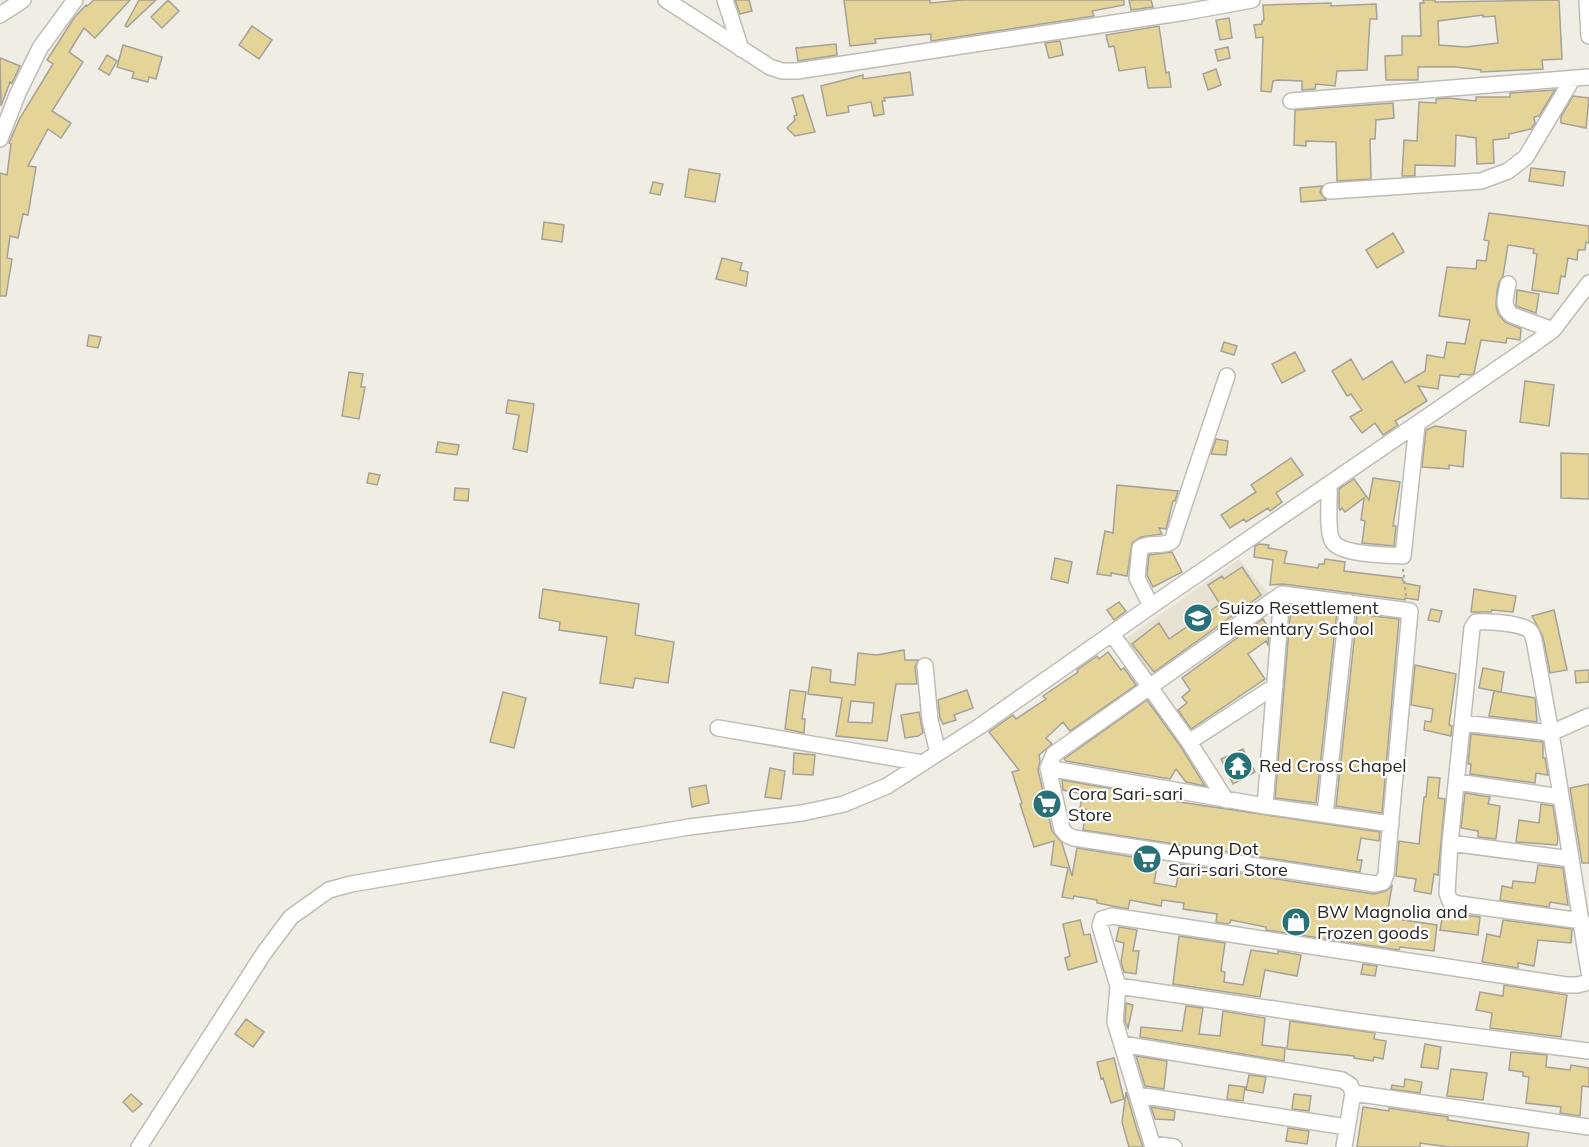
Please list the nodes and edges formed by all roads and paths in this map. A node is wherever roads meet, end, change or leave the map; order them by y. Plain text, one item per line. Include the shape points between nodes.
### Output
1 (23, 0) edge
2 (666, 0) edge
3 (725, 0) edge
4 (1252, 0) edge
5 (1587, 0) edge
6 (69, 2) edge
7 (1185, 6) edge
8 (0, 15) edge
9 (1589, 36) edge
10 (741, 49) junction
11 (1589, 77) edge
12 (1573, 78) junction
13 (1291, 100) dead end
14 (0, 139) edge
15 (1330, 191) dead end
16 (1589, 283) edge
17 (1508, 284) dead end
18 (1553, 330) junction
19 (1227, 375) dead end
20 (1417, 425) junction
21 (1329, 485) junction
22 (1403, 556) junction
23 (1282, 594) junction
24 (1348, 602) junction
25 (1151, 606) junction
26 (1410, 611) junction
27 (1112, 634) junction
28 (926, 666) dead end
29 (1275, 686) junction
30 (1150, 687) junction
31 (1589, 716) edge
32 (1462, 723) junction
33 (718, 728) dead end
34 (1551, 733) junction
35 (1189, 742) junction
36 (938, 753) junction
37 (923, 763) junction
38 (1048, 768) junction
39 (1457, 782) junction
40 (1562, 797) junction
41 (1227, 800) junction
42 (1265, 806) junction
43 (1325, 814) junction
44 (1391, 824) junction
45 (1450, 843) junction
46 (1571, 859) junction
47 (1582, 921) junction
48 (1589, 972) edge
49 (1589, 982) edge
50 (1118, 986) junction
51 (1122, 1044) junction
52 (1589, 1051) edge
53 (1353, 1093) junction
54 (1138, 1095) junction
55 (1347, 1127) junction
56 (1589, 1127) edge
57 (1152, 1145) edge
58 (139, 1147) edge
59 (1174, 1147) edge
60 (1344, 1147) edge

1 - 8 street
2 - 10 street
3 - 10 street
4 - 7 street
5 - 9 street
6 - 14 street via 40,48
7 - 10 street via 797,71 770,67
11 - 12 street
12 - 13 street
12 - 15 street via 1526,157 1508,171 1481,181
16 - 18 street
17 - 18 street via 1506,311
18 - 20 street
19 - 25 street via 1172,541 1140,548 1137,578
20 - 21 street
20 - 22 street
21 - 22 street via 1334,543 1343,550
21 - 25 street
22 - 26 path
23 - 24 street
23 - 29 street
23 - 30 street
24 - 26 street
24 - 43 street
25 - 27 street
26 - 44 street
27 - 30 street
27 - 36 street
28 - 36 street via 930,720
29 - 35 street
29 - 42 street
30 - 35 street
30 - 38 street via 1054,754
31 - 34 street
32 - 34 street
32 - 34 street via 1472,628 1476,622 1485,621 1529,630
32 - 39 street
33 - 37 street
34 - 40 street
35 - 41 street
36 - 37 street
37 - 58 street via 887,786 844,804 802,813 689,827 329,890 291,918 264,953
38 - 41 street
38 - 44 street via 1062,829 1074,838 1375,884 1383,882 1386,874
39 - 40 street
39 - 45 street
40 - 46 street
41 - 42 street
42 - 43 street
43 - 44 street
45 - 46 street
45 - 47 street via 1450,901
46 - 47 street
47 - 48 street
49 - 50 street via 1566,985 1112,916 1102,919 1100,926
50 - 51 street via 1115,1022
50 - 52 street via 1355,1022
51 - 53 street via 1342,1080
51 - 54 street
53 - 55 street
53 - 56 street
54 - 55 street
54 - 57 street
55 - 60 street
57 - 59 street

